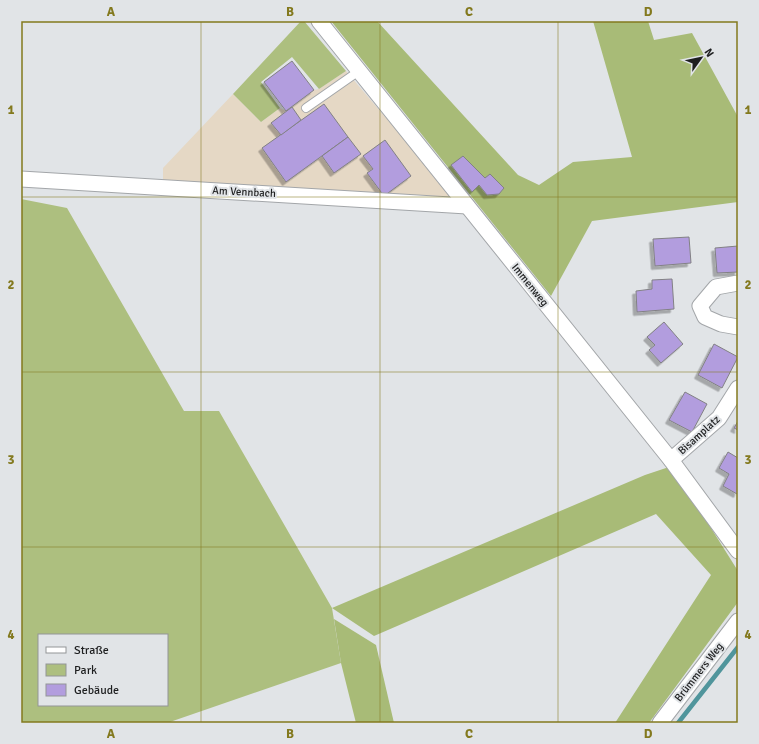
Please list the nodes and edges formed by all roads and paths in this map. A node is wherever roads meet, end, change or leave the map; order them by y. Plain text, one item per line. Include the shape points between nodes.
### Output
1 (319, 21) edge
2 (359, 71) junction
3 (306, 108) dead end
4 (21, 179) edge
5 (467, 206) junction
6 (738, 283) edge
7 (738, 327) edge
8 (738, 388) edge
9 (671, 460) junction
10 (738, 551) edge
11 (738, 621) edge
12 (660, 723) edge

1 - 2 street, Immenweg
2 - 3 lane
2 - 5 street, Immenweg
4 - 5 street, Am Vennbach
5 - 9 street, Immenweg
6 - 7 street via 716,286 700,306 705,317 721,324
8 - 9 street, Bisamplatz via 719,418
9 - 10 street, Immenweg
11 - 12 street, Brümmers Weg

